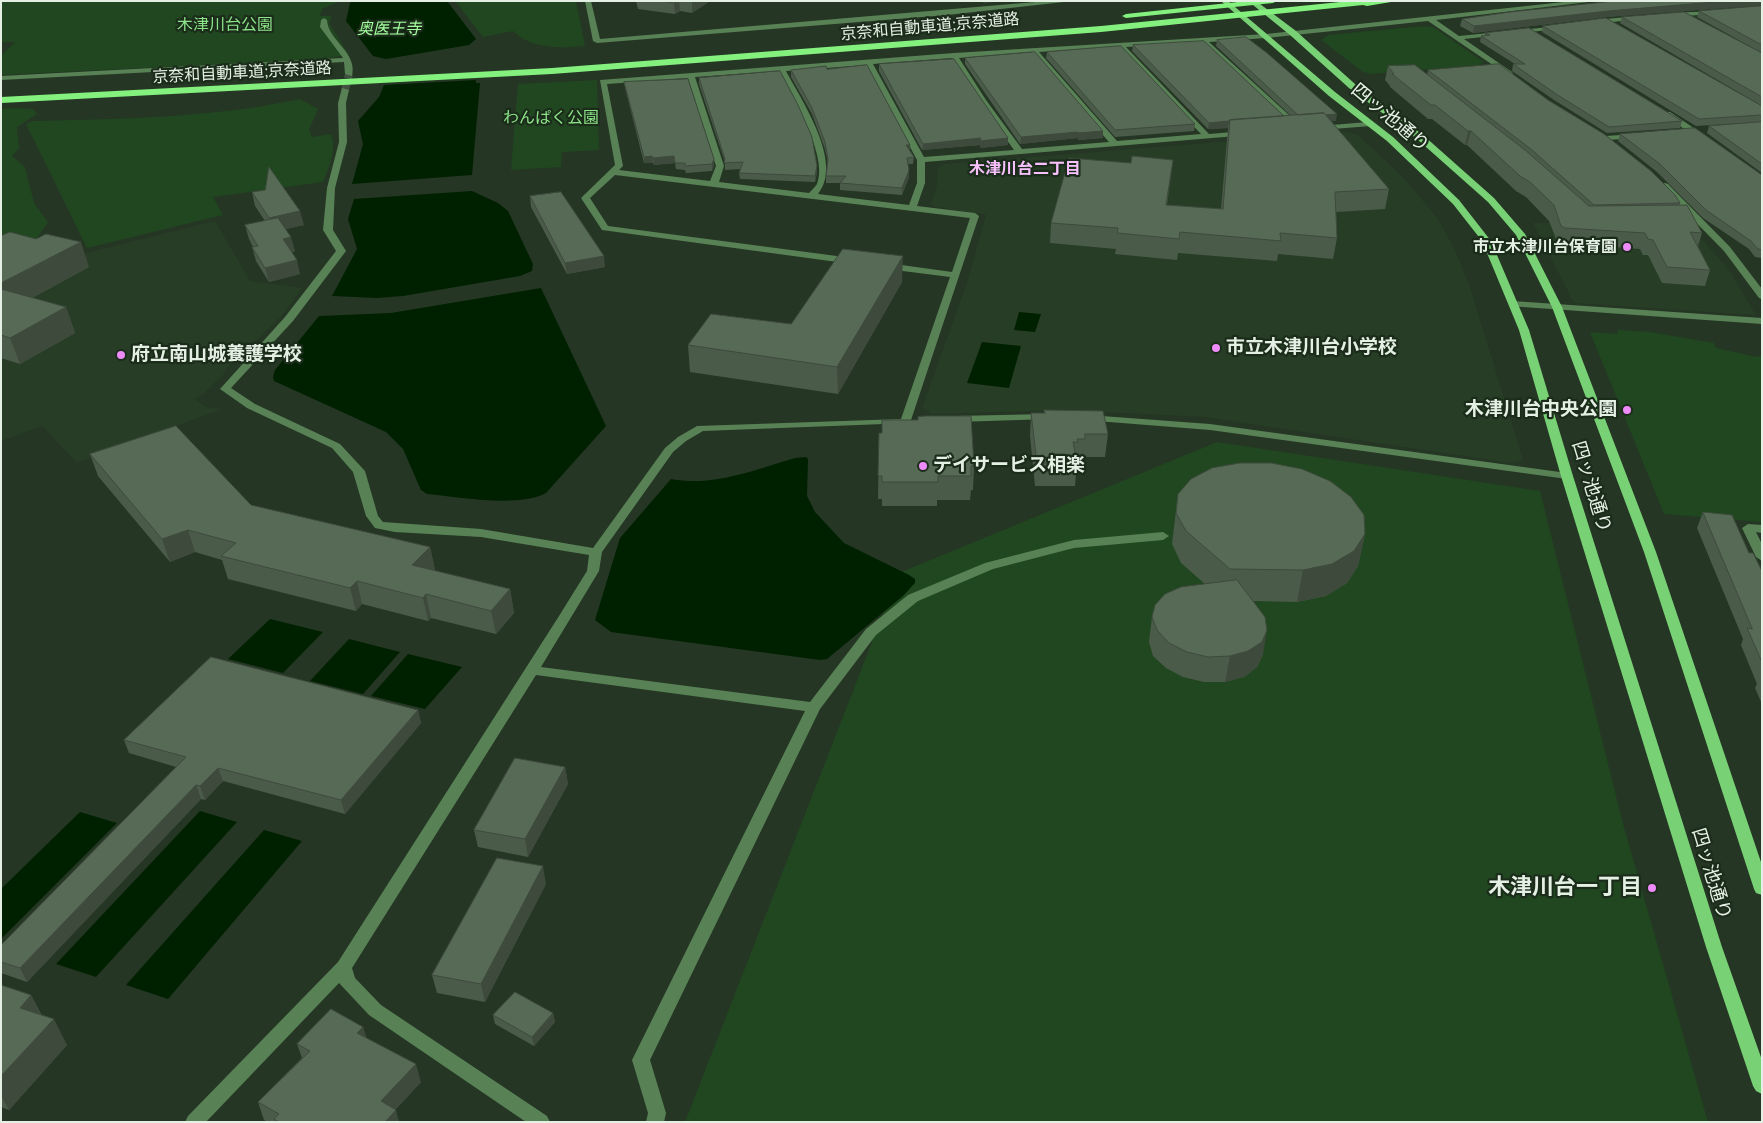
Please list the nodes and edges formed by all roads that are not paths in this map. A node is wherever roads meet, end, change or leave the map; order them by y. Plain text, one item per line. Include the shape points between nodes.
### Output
1 (588, 1) edge
2 (1070, 1) edge
3 (1224, 1) edge
4 (1251, 1) edge
5 (1272, 1) edge
6 (1345, 1) edge
7 (1377, 1) edge
8 (1393, 1) edge
9 (1594, 1) edge
10 (1720, 11) edge
11 (1682, 14) junction
12 (1252, 15) junction
13 (1663, 16) edge
14 (1115, 17) dead end
15 (1644, 17) edge
16 (1429, 18) junction
17 (324, 20) dead end
18 (1077, 21) dead end
19 (1606, 21) junction
20 (1586, 23) edge
21 (1698, 23) edge
22 (1567, 25) edge
23 (1529, 30) junction
24 (1622, 31) edge
25 (1291, 32) junction
26 (1264, 34) junction
27 (1202, 38) junction
28 (1458, 38) junction
29 (1545, 40) edge
30 (896, 42) junction
31 (1119, 44) junction
32 (1033, 50) junction
33 (954, 55) junction
34 (348, 60) junction
35 (868, 62) junction
36 (1499, 67) junction
37 (781, 68) junction
38 (1480, 68) edge
39 (485, 74) junction
40 (691, 76) junction
41 (1, 78) edge
42 (352, 78) junction
43 (1514, 78) edge
44 (345, 90) tunnel mouth
45 (1, 98) edge
46 (1662, 110) edge
47 (1368, 124) junction
48 (1290, 130) edge
49 (1300, 130) junction
50 (1695, 130) junction
51 (1705, 130) dead end
52 (1675, 132) edge
53 (1253, 133) edge
54 (1598, 134) edge
55 (1645, 135) edge
56 (1207, 136) junction
57 (1606, 138) junction
58 (1710, 141) edge
59 (1115, 144) junction
60 (1619, 149) edge
61 (1019, 151) junction
62 (921, 160) junction
63 (613, 172) junction
64 (1660, 182) edge
65 (714, 183) junction
66 (812, 196) junction
67 (911, 209) junction
68 (1676, 215) edge
69 (1695, 215) junction
70 (858, 262) edge
71 (878, 265) edge
72 (956, 275) junction
73 (1758, 285) edge
74 (1762, 296) edge
75 (1512, 304) junction
76 (1557, 307) junction
77 (1762, 321) edge
78 (1055, 418) edge
79 (1073, 418) edge
80 (943, 420) edge
81 (1567, 476) junction
82 (1762, 529) edge
83 (1163, 536) dead end
84 (596, 552) junction
85 (1762, 557) edge
86 (533, 670) junction
87 (814, 707) junction
88 (1762, 889) edge
89 (344, 967) junction
90 (1762, 1086) edge
91 (531, 1119) edge
92 (194, 1122) edge
93 (655, 1122) edge

1 - 2 street via 597,41
3 - 26 main road, 四ッ池通り
4 - 25 main road, 四ッ池通り
5 - 14 highway
6 - 30 highway, 京奈和自動車道;京奈道路
7 - 12 highway, 京奈和自動車道;京奈道路
8 - 12 highway
9 - 16 street
10 - 11 street
11 - 13 street
11 - 21 street
12 - 39 highway, 京奈和自動車道;京奈道路 via 798,53
15 - 19 street
16 - 25 street
16 - 28 street
17 - 34 street via 324,27
18 - 30 highway
19 - 20 street
19 - 24 street
22 - 23 street
23 - 28 street
23 - 29 street
25 - 26 street
25 - 76 main road, 四ッ池通り via 1352,86 1420,137 1491,200 1520,234
26 - 27 street
26 - 47 main road, 四ッ池通り
27 - 31 street
27 - 49 street
28 - 36 street
30 - 39 highway, 京奈和自動車道;京奈道路
31 - 32 street
31 - 56 street
32 - 33 street
32 - 59 street
33 - 35 street
33 - 61 street
34 - 41 street
34 - 42 street
35 - 37 street
35 - 62 street
36 - 38 street
36 - 43 street
37 - 40 street
37 - 66 street via 824,161 821,183
39 - 42 highway, 京奈和自動車道;京奈道路
40 - 63 street via 603,82 619,166
40 - 65 street via 720,166
42 - 45 highway, 京奈和自動車道;京奈道路
44 - 84 street via 343,142 331,188 328,230 341,252 289,319 225,389 251,406 336,446 359,471 372,516 379,525 481,533
46 - 50 street
47 - 49 street
47 - 75 main road, 四ッ池通り via 1390,139 1456,202 1486,241
48 - 49 street
50 - 51 street
50 - 52 street
50 - 58 street
53 - 56 street
54 - 57 street
55 - 57 street
56 - 59 street
57 - 60 street
59 - 61 street
61 - 62 street
62 - 67 street via 922,183
63 - 65 street
63 - 70 street via 585,198 605,228
64 - 69 street
65 - 66 street
66 - 67 street
67 - 72 street via 975,216
68 - 69 street
69 - 73 street
71 - 72 street
72 - 84 street via 911,421 701,428 669,450
73 - 74 street
75 - 76 street
75 - 81 main road, 四ッ池通り via 1524,330
76 - 77 street
76 - 88 main road, 四ッ池通り via 1650,552
78 - 80 street
79 - 81 street via 1210,427
81 - 90 main road, 四ッ池通り via 1714,947
82 - 85 street via 1748,528
83 - 87 street via 1074,544 989,566 912,598 871,632
84 - 86 street via 593,571
86 - 87 street
86 - 89 street
87 - 93 street via 641,1060 657,1113
89 - 91 street via 347,980 375,1010
89 - 92 street

